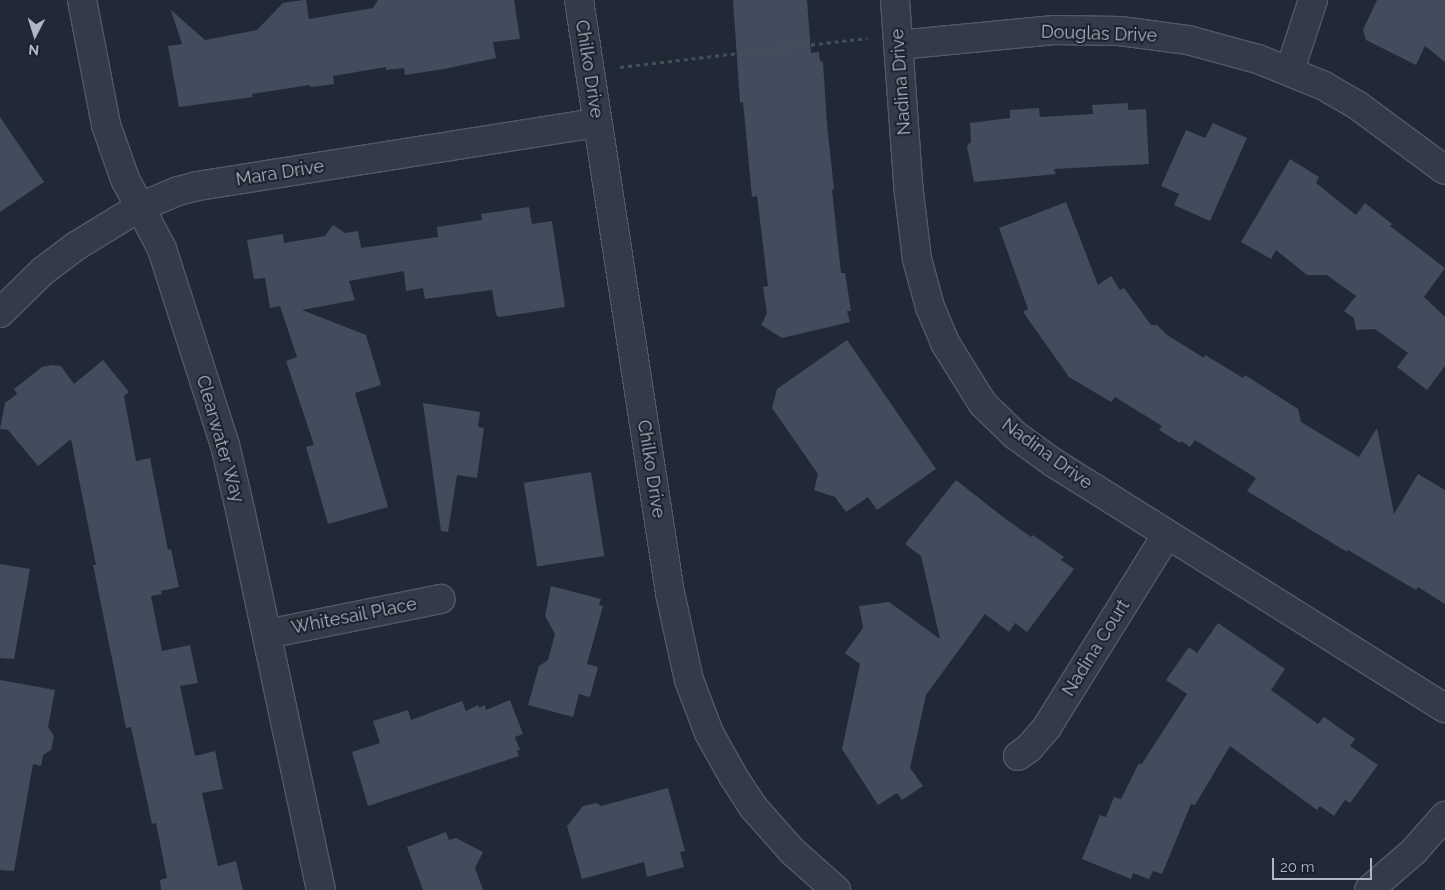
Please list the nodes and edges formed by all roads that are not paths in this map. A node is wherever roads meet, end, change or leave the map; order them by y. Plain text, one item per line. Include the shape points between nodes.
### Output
1 (82, 0) edge
2 (579, 0) edge
3 (1313, 0) edge
4 (897, 24) edge
5 (1290, 70) junction
6 (598, 123) junction
7 (1445, 170) edge
8 (140, 207) junction
9 (0, 313) edge
10 (1167, 534) junction
11 (440, 599) dead end
12 (267, 634) junction
13 (1445, 708) edge
14 (1018, 756) dead end
15 (1445, 816) edge
16 (320, 890) edge
17 (836, 890) edge
18 (1369, 890) edge

1 - 8 street, Clearwater Way via 106,125 125,178
2 - 6 street, Chilko Drive
3 - 5 street
4 - 5 street, Douglas Drive via 1022,32 1120,31 1188,40
4 - 10 street, Nadina Drive via 914,242 924,290 945,343 983,404 1010,430 1054,463
5 - 7 street, Douglas Drive via 1357,105
6 - 8 street, Mara Drive via 198,186
6 - 17 street, Chilko Drive via 670,592 689,680 709,733 754,808 792,851
8 - 9 street, Mara Drive via 64,254
8 - 12 street, Clearwater Way via 162,249 225,445
10 - 13 street, Nadina Drive
10 - 14 street, Nadina Court via 1047,727
11 - 12 street, Whitesail Place
12 - 16 street, Clearwater Way
15 - 18 street via 1414,851

